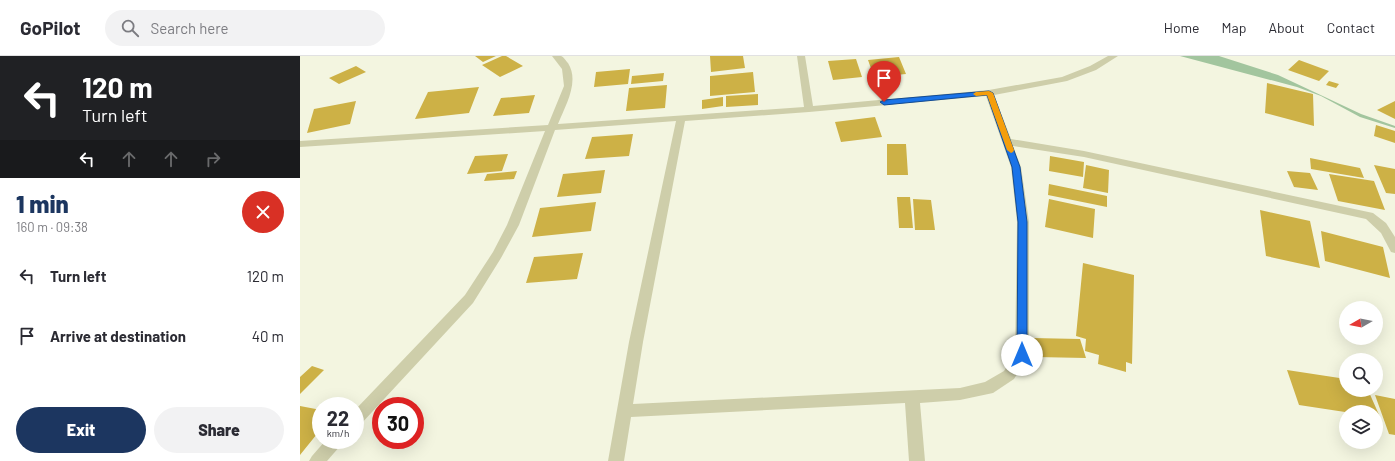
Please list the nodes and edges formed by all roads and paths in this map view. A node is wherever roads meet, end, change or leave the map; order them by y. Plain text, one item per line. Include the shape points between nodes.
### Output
1 (556, 56) edge
2 (801, 56) edge
3 (1114, 56) edge
4 (989, 93) junction
5 (808, 109) junction
6 (681, 118) junction
7 (552, 127) junction
8 (1008, 142) junction
9 (300, 144) edge
10 (1395, 249) edge
11 (912, 396) junction
12 (364, 410) edge
13 (624, 411) junction
14 (328, 449) edge
15 (317, 461) edge
16 (616, 461) edge
17 (917, 461) edge

1 - 7 street via 562,60 568,72 568,86
2 - 5 street
3 - 4 street via 1064,80
4 - 5 street
4 - 8 street
5 - 6 street
6 - 7 street
6 - 13 street
7 - 9 street
7 - 12 street via 513,225 469,299
8 - 10 street via 1084,154 1369,216 1383,226
8 - 11 street via 1016,167 1023,222 1022,355 1009,375 988,388 960,394
11 - 13 street
11 - 17 street
13 - 16 street
14 - 15 street

